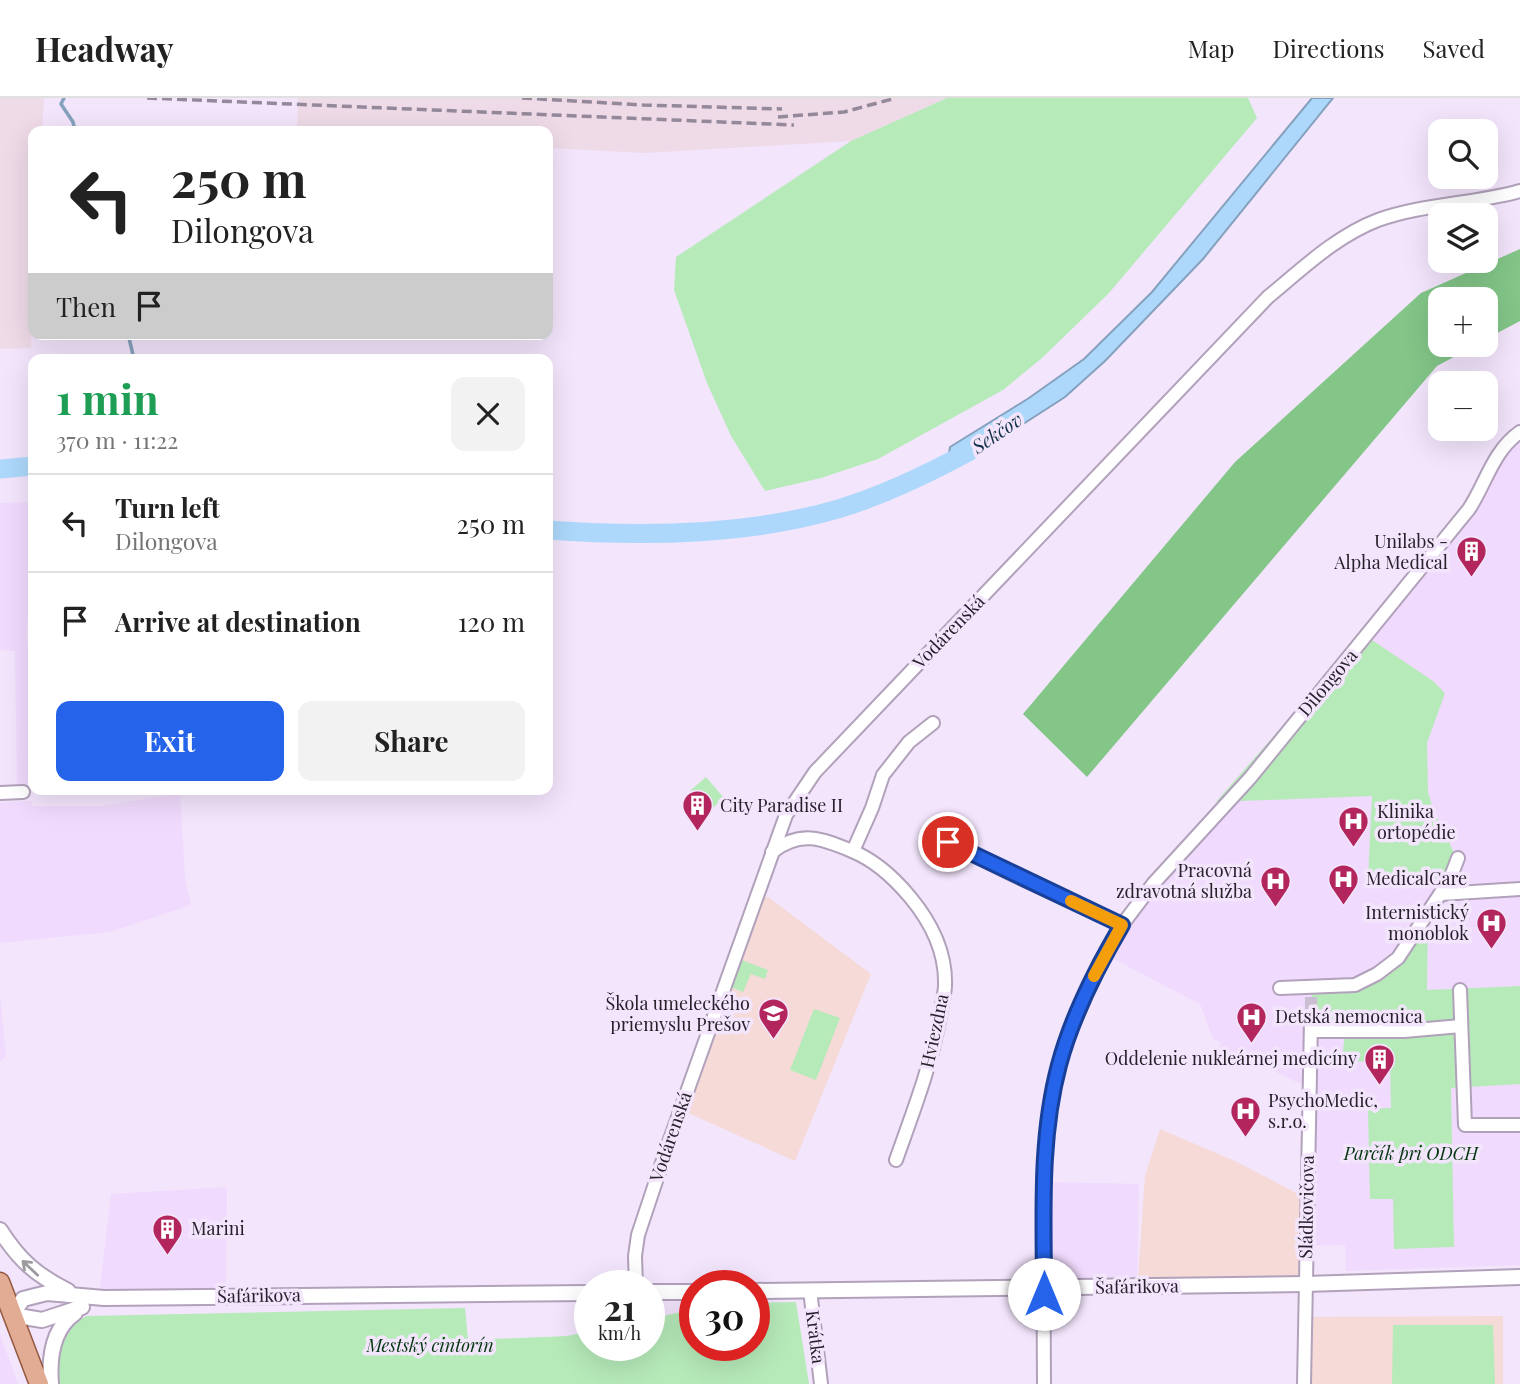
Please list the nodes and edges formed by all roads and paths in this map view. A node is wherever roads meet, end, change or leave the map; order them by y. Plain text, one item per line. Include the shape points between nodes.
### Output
1 (1520, 191) edge
2 (1520, 432) edge
3 (933, 723) dead end
4 (0, 793) edge
5 (23, 793) dead end
6 (934, 835) dead end
7 (853, 851) junction
8 (772, 852) junction
9 (1458, 858) dead end
10 (1520, 889) edge
11 (1441, 894) junction
12 (1122, 925) junction
13 (1280, 988) dead end
14 (1460, 990) dead end
15 (1461, 1027) junction
16 (1520, 1125) edge
17 (896, 1160) dead end
18 (0, 1230) edge
19 (635, 1270) edge
20 (1520, 1277) edge
21 (0, 1282) edge
22 (1306, 1284) junction
23 (1044, 1289) junction
24 (810, 1290) junction
25 (770, 1291) edge
26 (574, 1293) edge
27 (72, 1294) junction
28 (104, 1298) junction
29 (82, 1307) junction
30 (12, 1315) junction
31 (38, 1384) edge
32 (51, 1384) edge
33 (821, 1384) edge
34 (1044, 1384) edge
35 (1304, 1384) edge

1 - 8 street, Vodárenská via 1378,220 1318,256 1268,297 815,772 786,815
2 - 12 street, Dilongova via 1499,452 1469,509 1250,778 1153,884
3 - 7 street via 909,742 883,775
4 - 5 street
6 - 12 street
7 - 8 street, Hviezdna via 807,837 784,843
7 - 17 street, Hviezdna via 900,885 915,903 936,938 942,959 945,985 938,1027
8 - 19 street, Vodárenská via 638,1235
9 - 11 street
10 - 11 street
11 - 13 street via 1398,958 1377,974 1355,985 1311,992
12 - 23 street, Dilongova via 1076,1016 1053,1089 1044,1162
14 - 15 street
15 - 16 street via 1465,1125
15 - 22 street, Sládkovičova via 1404,1031 1311,1026
27 -> 18 street via 40,1277
20 - 22 street, Šafárikova
21 - 30 main road
22 - 23 street, Šafárikova
22 - 35 street, Sládkovičova
23 - 24 street, Šafárikova
23 - 34 street, Dilongova
24 - 25 street, Šafárikova
24 - 33 street, Krátka
26 - 28 street, Šafárikova
27 - 28 street, Šafárikova
27 - 30 street, Šafárikova via 34,1295 23,1299
28 - 29 street
29 - 30 street via 42,1320
29 - 32 street via 56,1336 49,1361
30 - 31 main road

